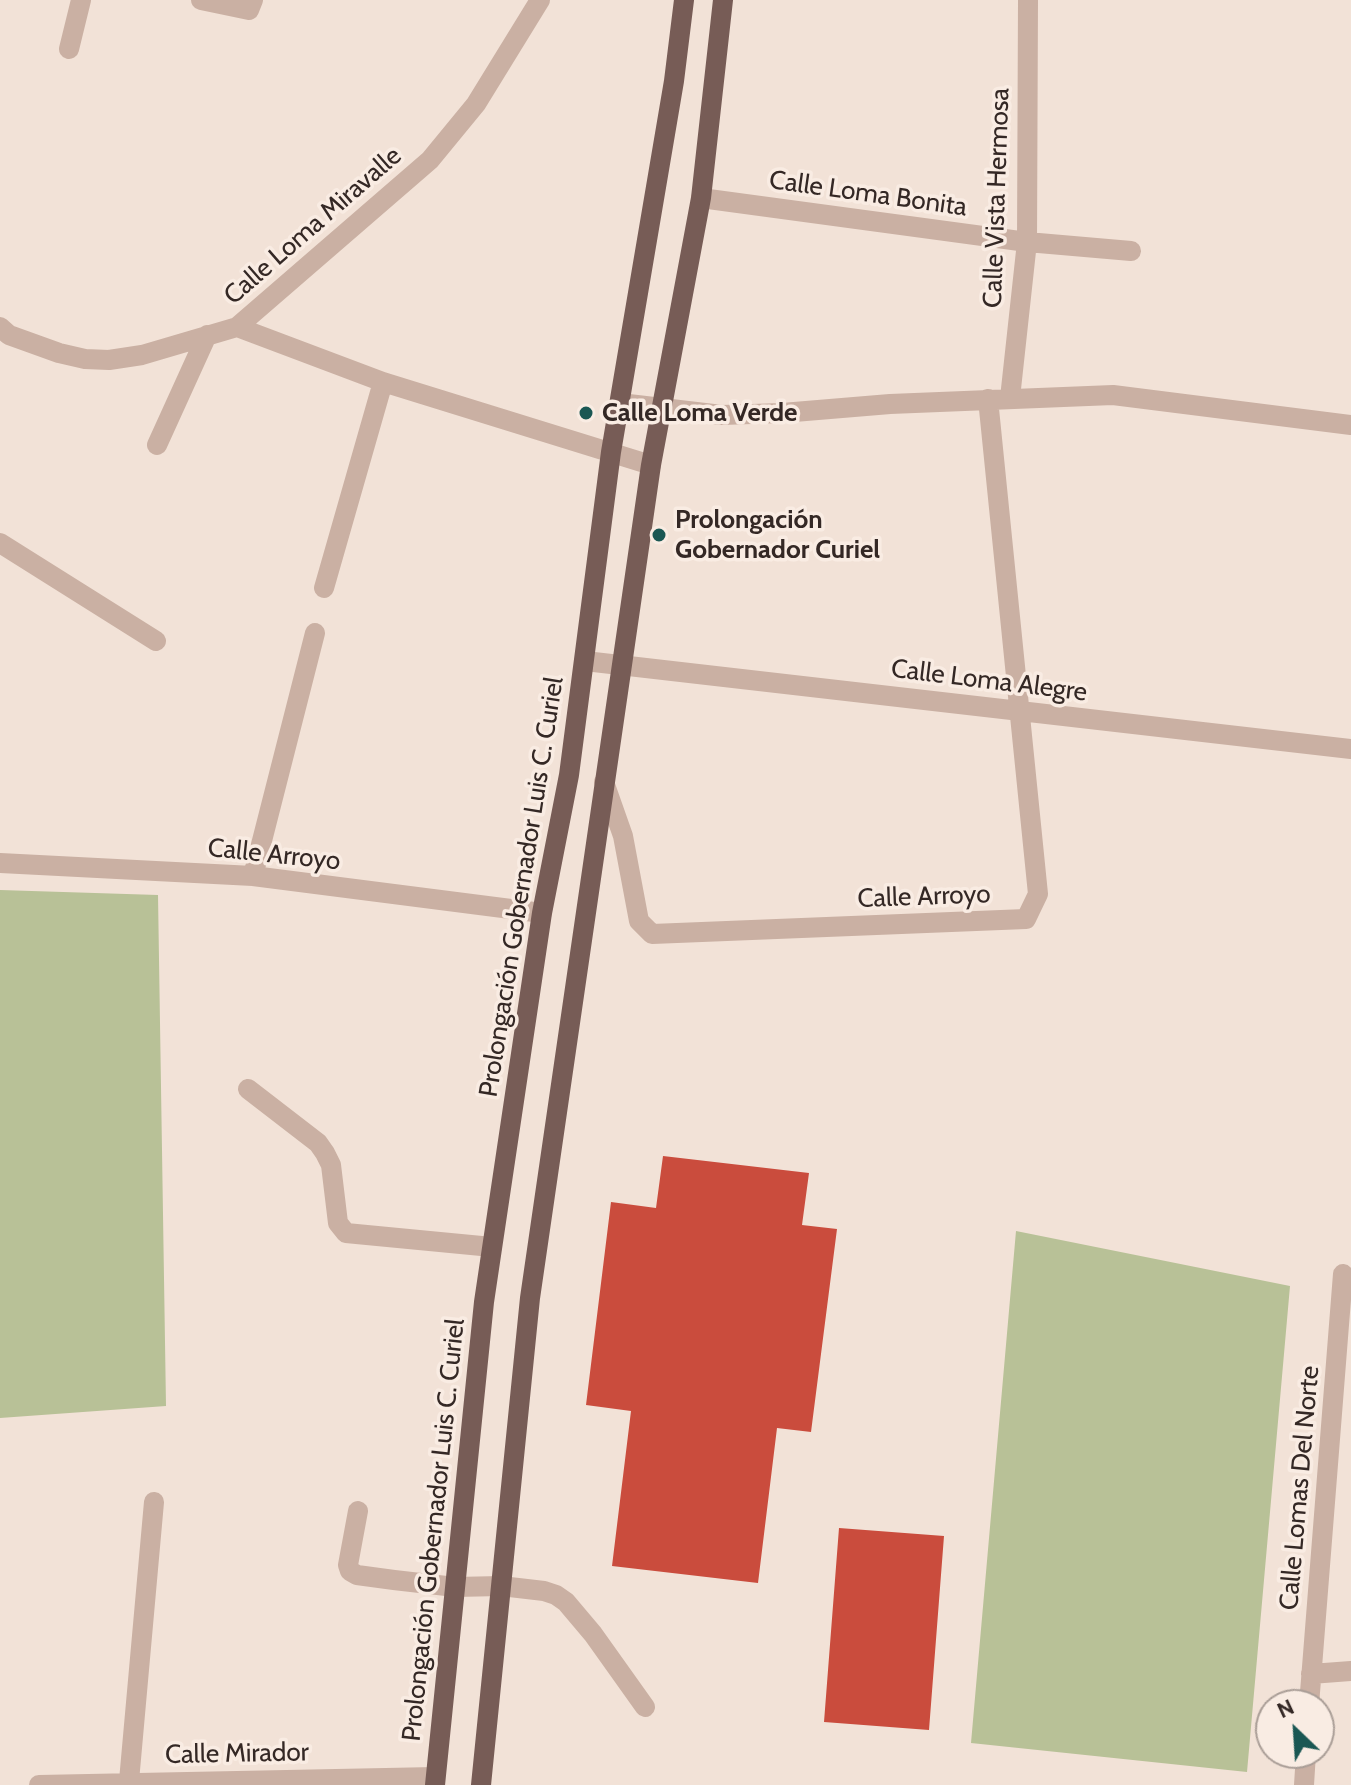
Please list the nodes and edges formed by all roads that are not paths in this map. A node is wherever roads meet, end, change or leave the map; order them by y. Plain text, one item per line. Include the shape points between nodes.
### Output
1 (81, 0) edge
2 (201, 0) edge
3 (540, 0) edge
4 (684, 0) edge
5 (723, 0) edge
6 (1028, 0) edge
7 (251, 5) edge
8 (69, 49) dead end
9 (701, 198) junction
10 (1027, 242) junction
11 (1131, 251) dead end
12 (237, 327) junction
13 (207, 335) junction
14 (3, 336) edge
15 (383, 382) junction
16 (1010, 398) junction
17 (988, 399) junction
18 (620, 403) junction
19 (663, 407) junction
20 (1351, 425) edge
21 (157, 445) dead end
22 (611, 452) junction
23 (651, 465) junction
24 (0, 543) edge
25 (324, 588) dead end
26 (315, 633) dead end
27 (156, 641) dead end
28 (585, 661) junction
29 (621, 664) junction
30 (1021, 711) junction
31 (1351, 749) edge
32 (604, 782) junction
33 (0, 863) edge
34 (253, 876) junction
35 (542, 913) junction
36 (248, 1089) dead end
37 (492, 1247) junction
38 (1343, 1274) dead end
39 (1346, 1310) edge
40 (154, 1502) dead end
41 (358, 1511) dead end
42 (501, 1586) junction
43 (455, 1587) junction
44 (1351, 1671) edge
45 (1311, 1674) junction
46 (1310, 1689) edge
47 (645, 1707) dead end
48 (129, 1781) junction
49 (435, 1781) edge
50 (39, 1785) edge
51 (481, 1785) edge

1 - 8 street
2 - 7 street
3 - 12 street, Calle Loma Miravalle via 476,104 430,160
4 - 18 main road, Prolongación Gobernador Luis C. Curiel
5 - 9 main road
6 - 10 street, Calle Vista Hermosa
9 - 10 street, Calle Loma Bonita
9 - 19 main road
10 - 11 street, Calle Loma Bonita
10 - 16 street, Calle Vista Hermosa
12 - 13 street, Calle Loma Miravalle
12 - 15 street
13 - 14 street, Calle Loma Miravalle via 109,360 85,359
13 - 21 street
15 - 22 street
15 - 25 street
16 - 17 street
16 - 20 street via 1113,395
17 - 19 street via 722,415
17 - 30 street
18 - 19 street
18 - 22 main road, Prolongación Gobernador Luis C. Curiel
19 - 23 main road
22 - 23 street
22 - 28 main road, Prolongación Gobernador Luis C. Curiel
23 - 29 main road
24 - 27 street
26 - 34 street
28 - 29 street, Calle Loma Alegre
28 - 35 main road, Prolongación Gobernador Luis C. Curiel
29 - 30 street, Calle Loma Alegre
29 - 32 main road
30 - 31 street, Calle Loma Alegre
30 - 32 street, Calle Arroyo via 1038,894 1026,919 652,934 639,921 623,836
32 - 42 main road via 530,1298
33 - 34 street, Calle Arroyo
34 - 35 street, Calle Arroyo
35 - 37 main road, Prolongación Gobernador Luis C. Curiel
36 - 37 street via 325,1153 338,1223 346,1233
37 - 43 main road, Prolongación Gobernador Luis C. Curiel
38 - 39 street, Calle Lomas Del Norte
39 - 45 street, Calle Lomas Del Norte
40 - 48 street
41 - 43 street via 350,1571
42 - 43 street
42 - 47 street via 544,1591 566,1602
42 - 51 main road
43 - 49 main road, Prolongación Gobernador Luis C. Curiel
44 - 45 street
45 - 46 street, Calle Lomas Del Norte
48 - 49 street, Calle Mirador
48 - 50 street, Calle Mirador

